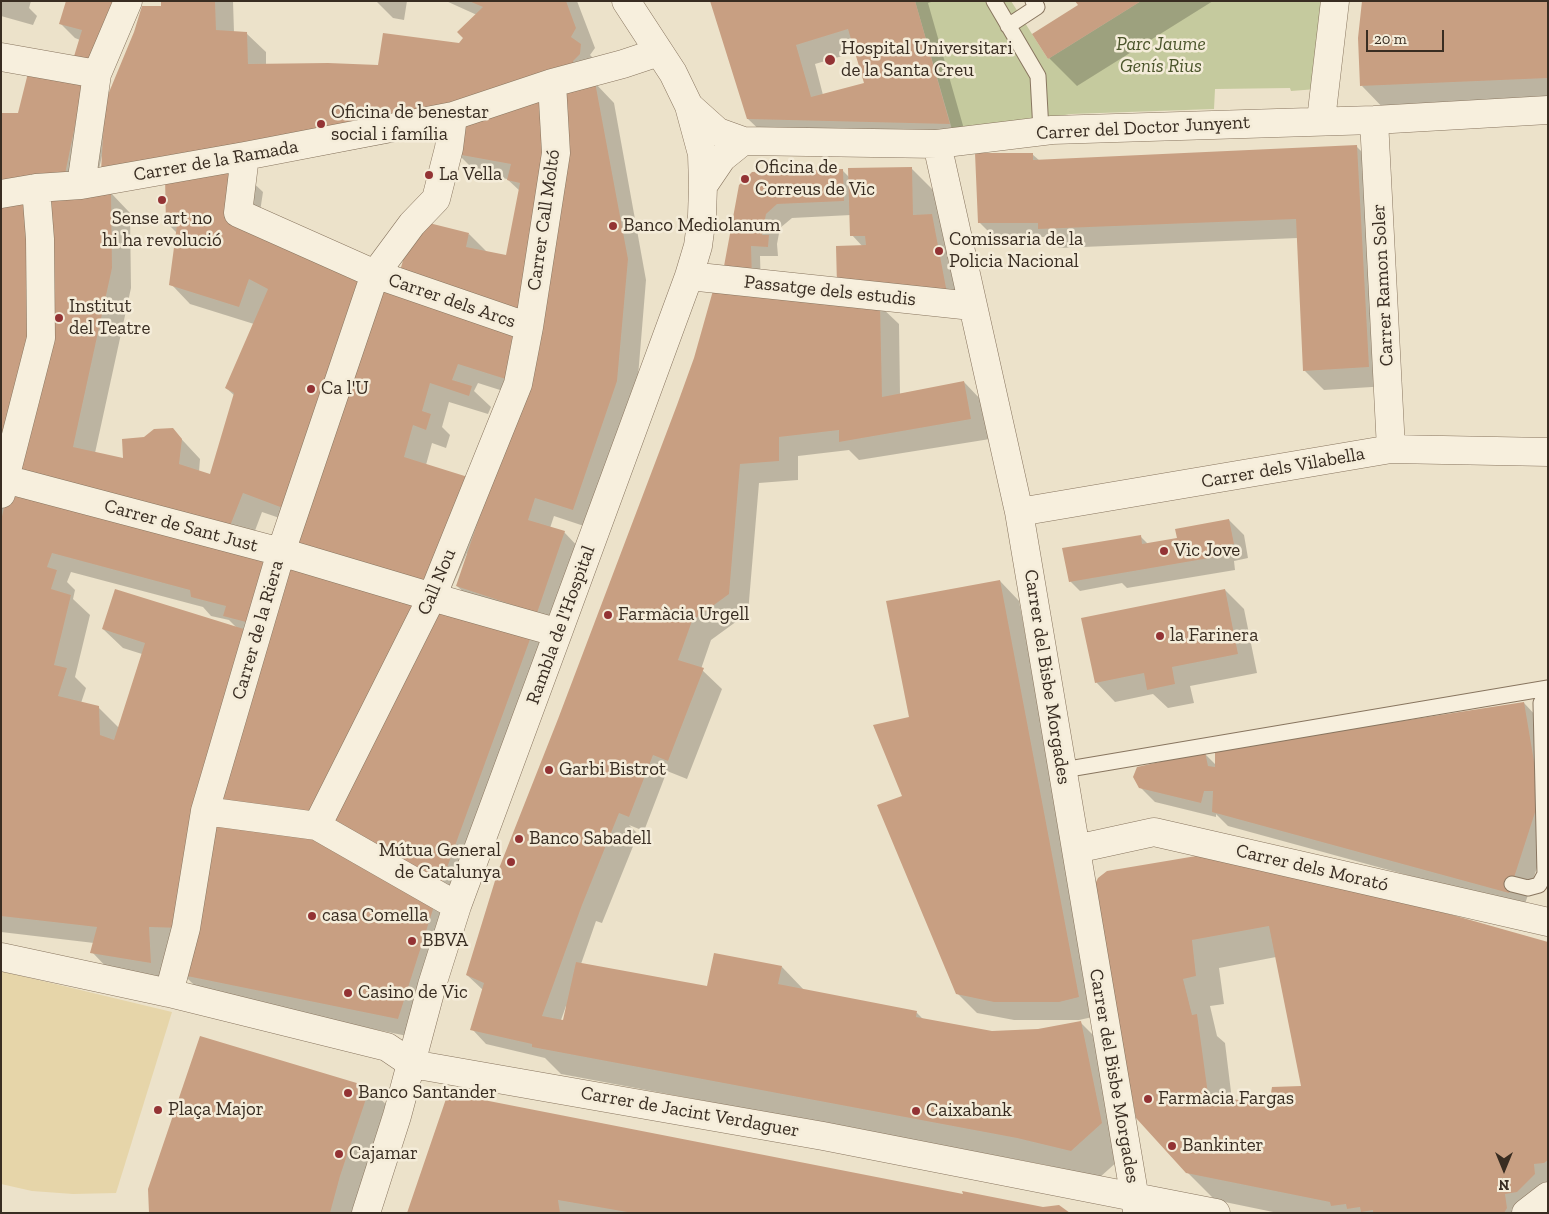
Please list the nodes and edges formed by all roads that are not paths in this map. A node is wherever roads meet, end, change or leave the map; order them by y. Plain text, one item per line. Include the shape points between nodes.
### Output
1 (128, 1) edge
2 (626, 1) edge
3 (994, 1) edge
4 (1034, 1) edge
5 (1335, 1) edge
6 (1008, 26) junction
7 (659, 52) junction
8 (1, 57) edge
9 (97, 74) junction
10 (552, 82) junction
11 (689, 106) junction
12 (1546, 112) edge
13 (453, 116) junction
14 (1321, 120) junction
15 (1374, 120) junction
16 (1040, 131) junction
17 (743, 141) junction
18 (937, 144) junction
19 (245, 156) junction
20 (81, 185) junction
21 (703, 186) junction
22 (36, 188) junction
23 (1, 194) edge
24 (375, 274) junction
25 (689, 276) junction
26 (972, 306) junction
27 (529, 327) junction
28 (1391, 449) junction
29 (1548, 452) edge
30 (3, 487) edge
31 (1019, 512) junction
32 (281, 552) junction
33 (432, 598) junction
34 (560, 630) junction
35 (1548, 689) edge
36 (1062, 770) junction
37 (205, 811) junction
38 (317, 826) junction
39 (1076, 849) junction
40 (1512, 884) dead end
41 (457, 906) junction
42 (1548, 922) edge
43 (1, 957) edge
44 (170, 994) junction
45 (412, 1064) junction
46 (1548, 1196) edge
47 (1135, 1204) edge
48 (366, 1213) edge
49 (1216, 1213) edge
50 (1526, 1213) edge

1 - 9 street
2 - 7 street, Rambla de l'Hospital
3 - 6 lane
4 - 6 lane via 1037,7
5 - 14 street
6 - 16 lane via 1038,76
7 - 10 street, Carrer de la Ramada
7 - 11 street, Rambla de l'Hospital
8 - 9 street
9 - 20 street
10 - 13 street, Carrer de la Ramada
10 - 27 street, Carrer Call Moltó via 556,153
11 - 17 street, Rambla de l'Hospital via 718,132
11 - 21 street, Rambla de l'Hospital via 702,154
12 - 15 street, Carrer del Doctor Junyent
13 - 19 street, Carrer de la Ramada
13 - 24 street, Carrer de la Riera via 436,198
14 - 15 street, Carrer del Doctor Junyent
14 - 16 street, Carrer del Doctor Junyent
15 - 28 street, Carrer Ramon Soler
16 - 18 street, Carrer del Doctor Junyent
17 - 18 street, Carrer del Doctor Junyent
17 - 21 street via 722,158
18 - 26 street, Carrer del Bisbe Morgades
19 - 20 street, Carrer de la Ramada
19 - 24 street, Carrer dels Arcs via 238,213
20 - 22 street, Carrer de la Ramada
21 - 25 street, Rambla de l'Hospital via 698,246
22 - 23 street, Carrer de la Ramada
22 - 30 street via 41,338
24 - 27 street, Carrer dels Arcs
24 - 32 street, Carrer de la Riera
25 - 26 street, Passatge dels estudis
25 - 34 street, Rambla de l'Hospital
26 - 31 street, Carrer del Bisbe Morgades
27 - 33 street, Call Nou via 518,384
28 - 29 street, Carrer dels Vilabella
28 - 31 street, Carrer dels Vilabella
30 - 32 street, Carrer de Sant Just
31 - 36 street, Carrer del Bisbe Morgades
32 - 33 street, Carrer de Sant Just
32 - 37 street, Carrer de la Riera
33 - 34 street, Carrer de Sant Just via 552,631
33 - 38 street, Call Nou
34 - 41 street, Rambla de l'Hospital
35 - 36 lane
35 - 40 lane via 1541,703 1545,874 1538,885 1528,888
36 - 39 street, Carrer del Bisbe Morgades
37 - 38 street
37 - 44 street, Carrer de la Riera via 186,928
38 - 41 street
39 - 42 street, Carrer dels Morató via 1154,832
39 - 47 street, Carrer del Bisbe Morgades
41 - 45 street, Rambla de l'Hospital
43 - 44 street
44 - 45 street, Carrer de Jacint Verdaguer via 388,1047
45 - 47 street, Carrer de Jacint Verdaguer via 823,1136
45 - 48 street, Rambla de l'Hospital
46 - 50 street
47 - 49 street, Carrer de Jacint Verdaguer via 1171,1205

